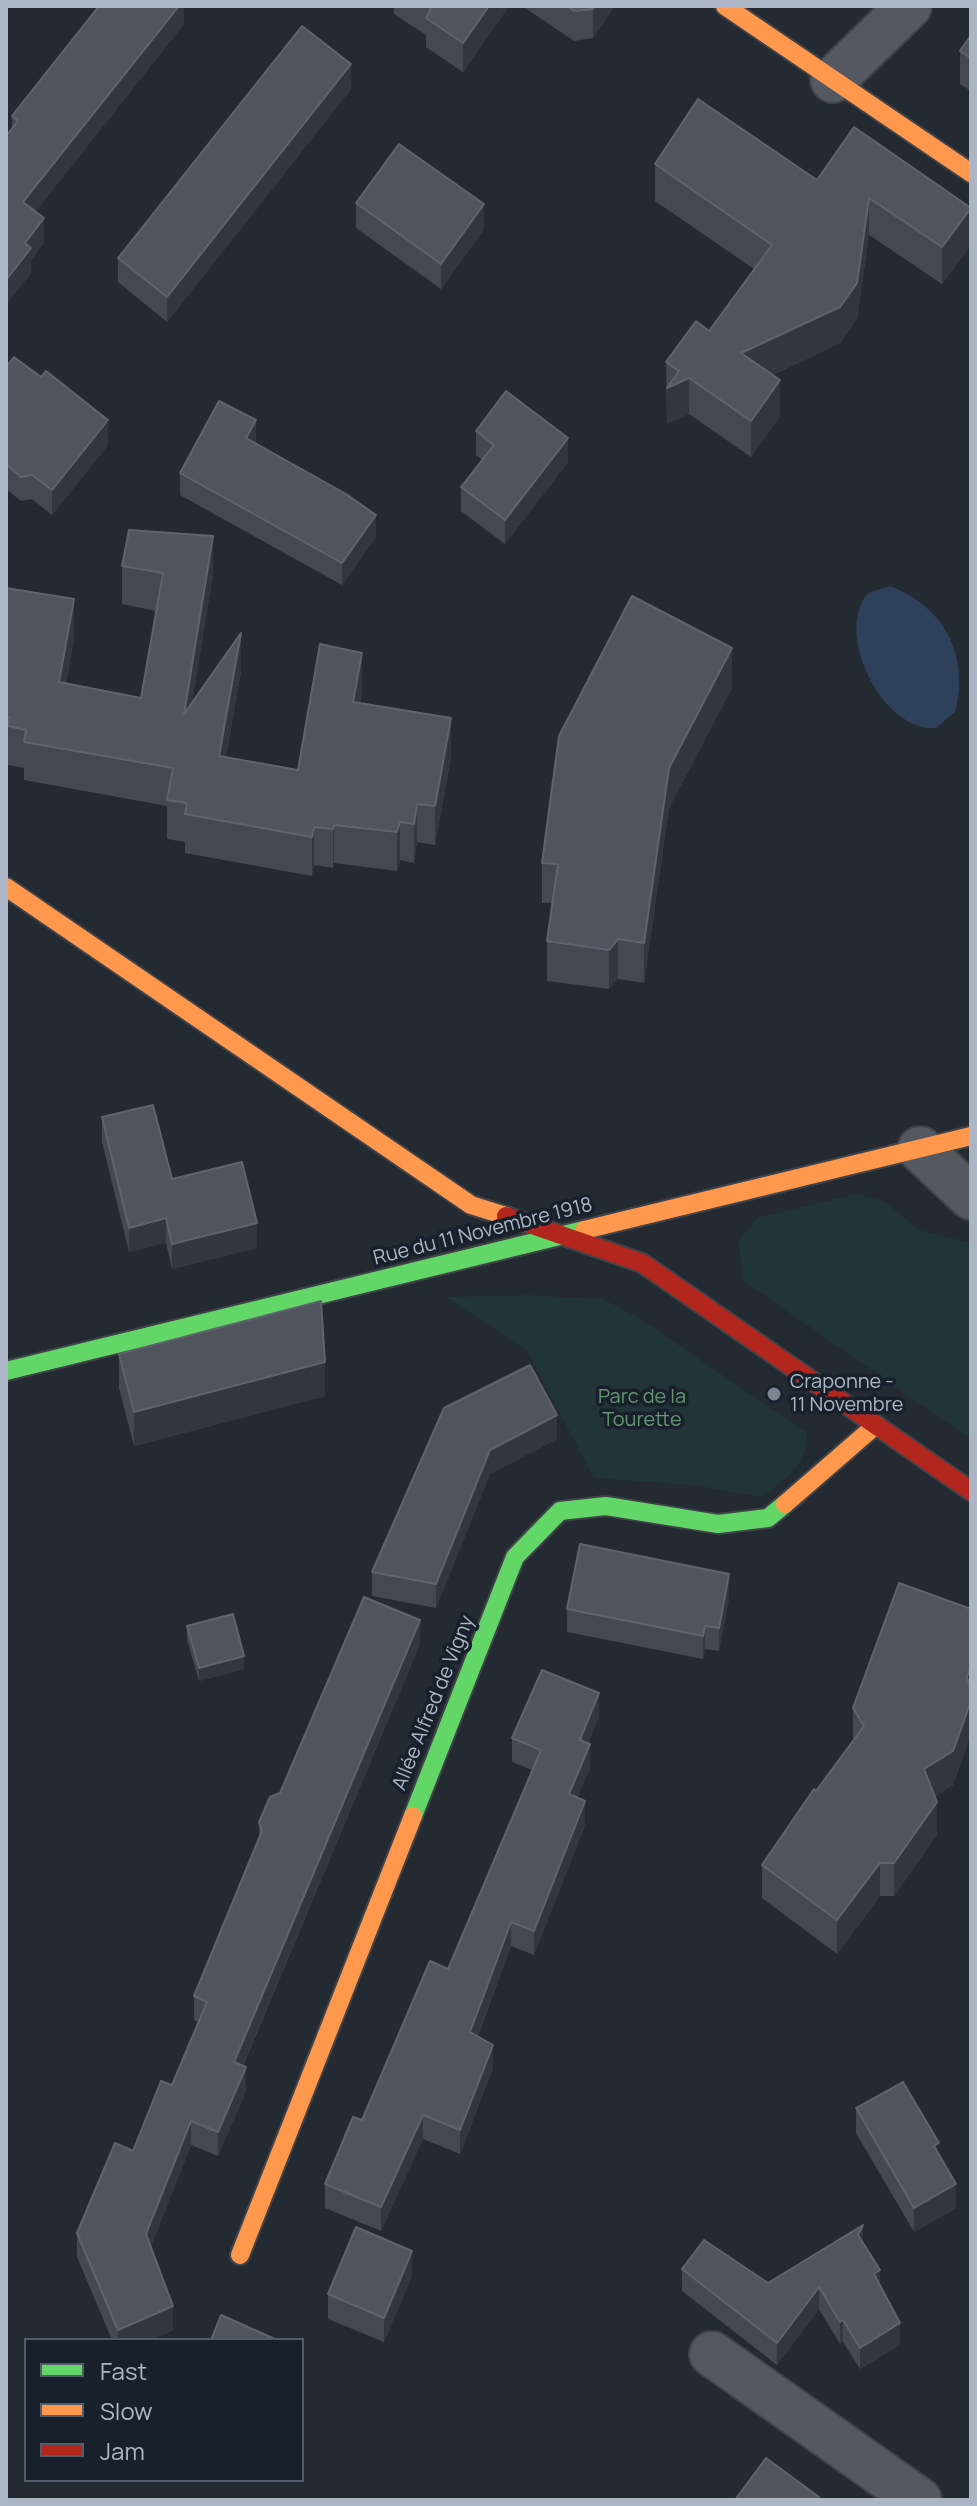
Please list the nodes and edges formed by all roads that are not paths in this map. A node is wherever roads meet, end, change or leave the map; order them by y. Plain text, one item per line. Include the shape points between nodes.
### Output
1 (725, 6) edge
2 (909, 6) edge
3 (833, 80) junction
4 (971, 173) edge
5 (6, 887) edge
6 (971, 1136) edge
7 (920, 1149) junction
8 (971, 1197) edge
9 (565, 1234) junction
10 (6, 1371) edge
11 (876, 1425) junction
12 (971, 1491) edge
13 (240, 2255) dead end
14 (712, 2354) dead end
15 (919, 2500) edge

1 - 3 street
2 - 3 street
3 - 4 street
5 - 9 street via 471,1205
6 - 7 street, Rue du 11 Novembre 1918
7 - 8 street
7 - 9 street, Rue du 11 Novembre 1918
9 - 10 street, Rue du 11 Novembre 1918
9 - 11 street via 642,1263
11 - 12 street
11 - 13 street, Allée Alfred de Vigny via 768,1518 718,1524 606,1506 560,1511 515,1557
14 - 15 street

